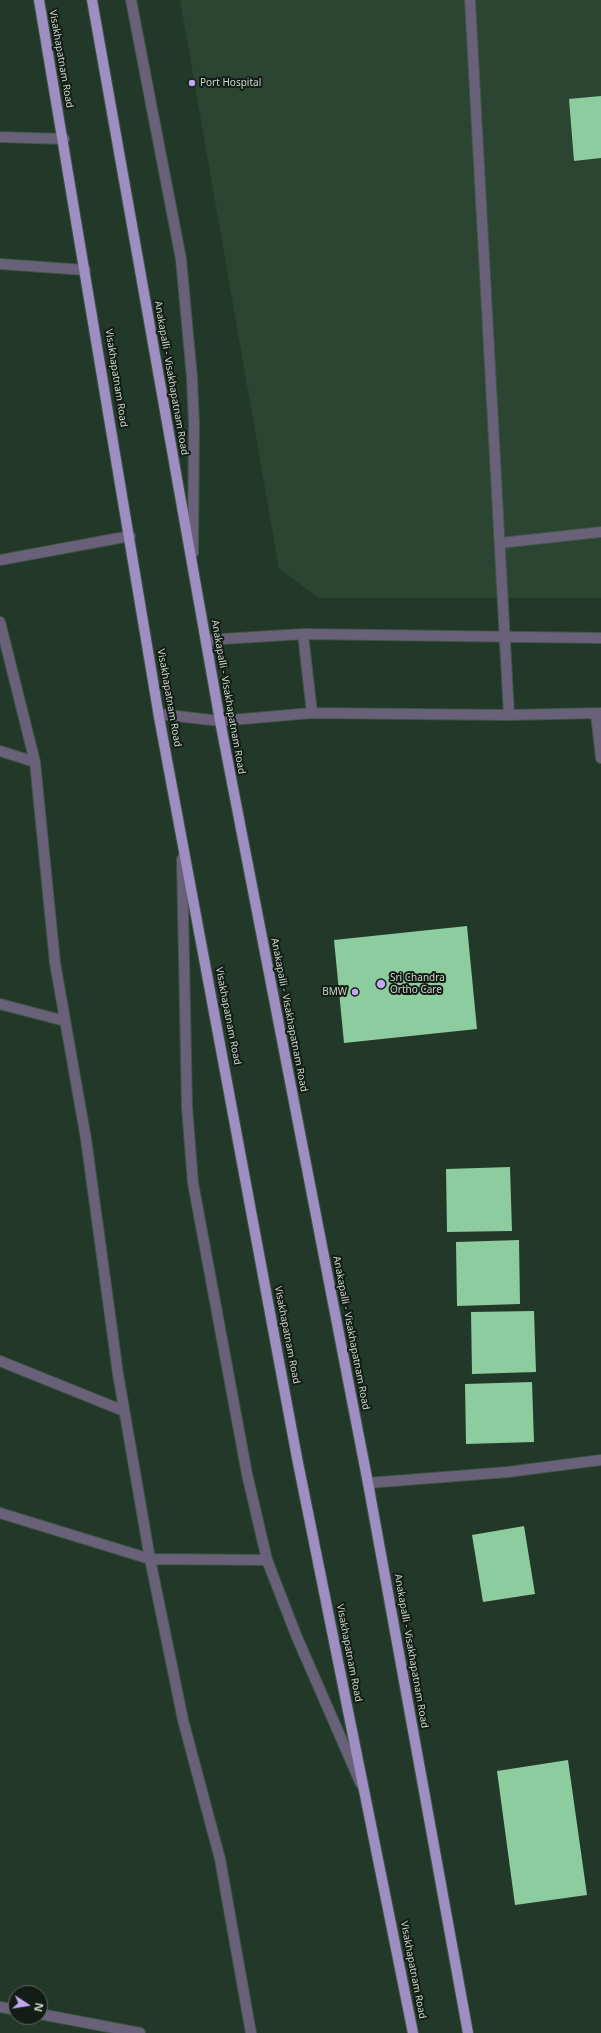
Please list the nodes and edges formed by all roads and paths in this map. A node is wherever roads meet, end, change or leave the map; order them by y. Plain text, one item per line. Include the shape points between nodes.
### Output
1 (39, 0) edge
2 (92, 0) edge
3 (131, 0) edge
4 (470, 0) edge
5 (0, 137) edge
6 (64, 139) junction
7 (0, 264) edge
8 (85, 270) junction
9 (601, 532) edge
10 (130, 536) junction
11 (500, 543) junction
12 (0, 560) edge
13 (193, 566) junction
14 (0, 622) edge
15 (303, 634) junction
16 (506, 636) junction
17 (601, 638) edge
18 (206, 640) junction
19 (312, 713) junction
20 (598, 713) edge
21 (159, 714) junction
22 (510, 715) junction
23 (220, 721) junction
24 (0, 751) edge
25 (601, 758) edge
26 (35, 762) junction
27 (182, 837) junction
28 (0, 1004) edge
29 (65, 1021) junction
30 (0, 1362) edge
31 (124, 1411) junction
32 (601, 1460) edge
33 (368, 1483) junction
34 (0, 1513) edge
35 (150, 1559) junction
36 (267, 1560) junction
37 (365, 1794) junction
38 (48, 2016) edge
39 (140, 2033) edge
40 (251, 2033) edge
41 (413, 2033) edge
42 (468, 2033) edge

1 - 6 main road, Visakhapatnam Road
2 - 13 main road, Anakapalli - Visakhapatnam Road
3 - 13 street via 181,258 193,393
4 - 11 street
5 - 6 street
6 - 8 main road, Visakhapatnam Road
7 - 8 street
8 - 10 main road, Visakhapatnam Road
9 - 11 street
10 - 12 street
10 - 21 main road, Visakhapatnam Road
11 - 16 street
13 - 18 main road, Anakapalli - Visakhapatnam Road
14 - 26 street
15 - 16 street
15 - 18 street
15 - 19 street
16 - 17 street
16 - 22 street
18 - 23 main road, Anakapalli - Visakhapatnam Road
19 - 22 street
19 - 23 street
20 - 22 street
20 - 25 street
21 - 23 street
21 - 27 main road, Visakhapatnam Road
23 - 33 main road, Anakapalli - Visakhapatnam Road
24 - 26 street
26 - 29 street via 55,963
27 - 36 street via 186,1108 193,1183 247,1474
27 - 37 main road, Visakhapatnam Road via 297,1458
28 - 29 street
29 - 31 street via 86,1139
30 - 31 street
31 - 35 street
32 - 33 street via 508,1472
33 - 42 main road, Anakapalli - Visakhapatnam Road
34 - 35 street
35 - 36 street
35 - 40 street via 183,1720 220,1859
36 - 37 street via 296,1635
37 - 41 main road, Visakhapatnam Road
38 - 39 street

